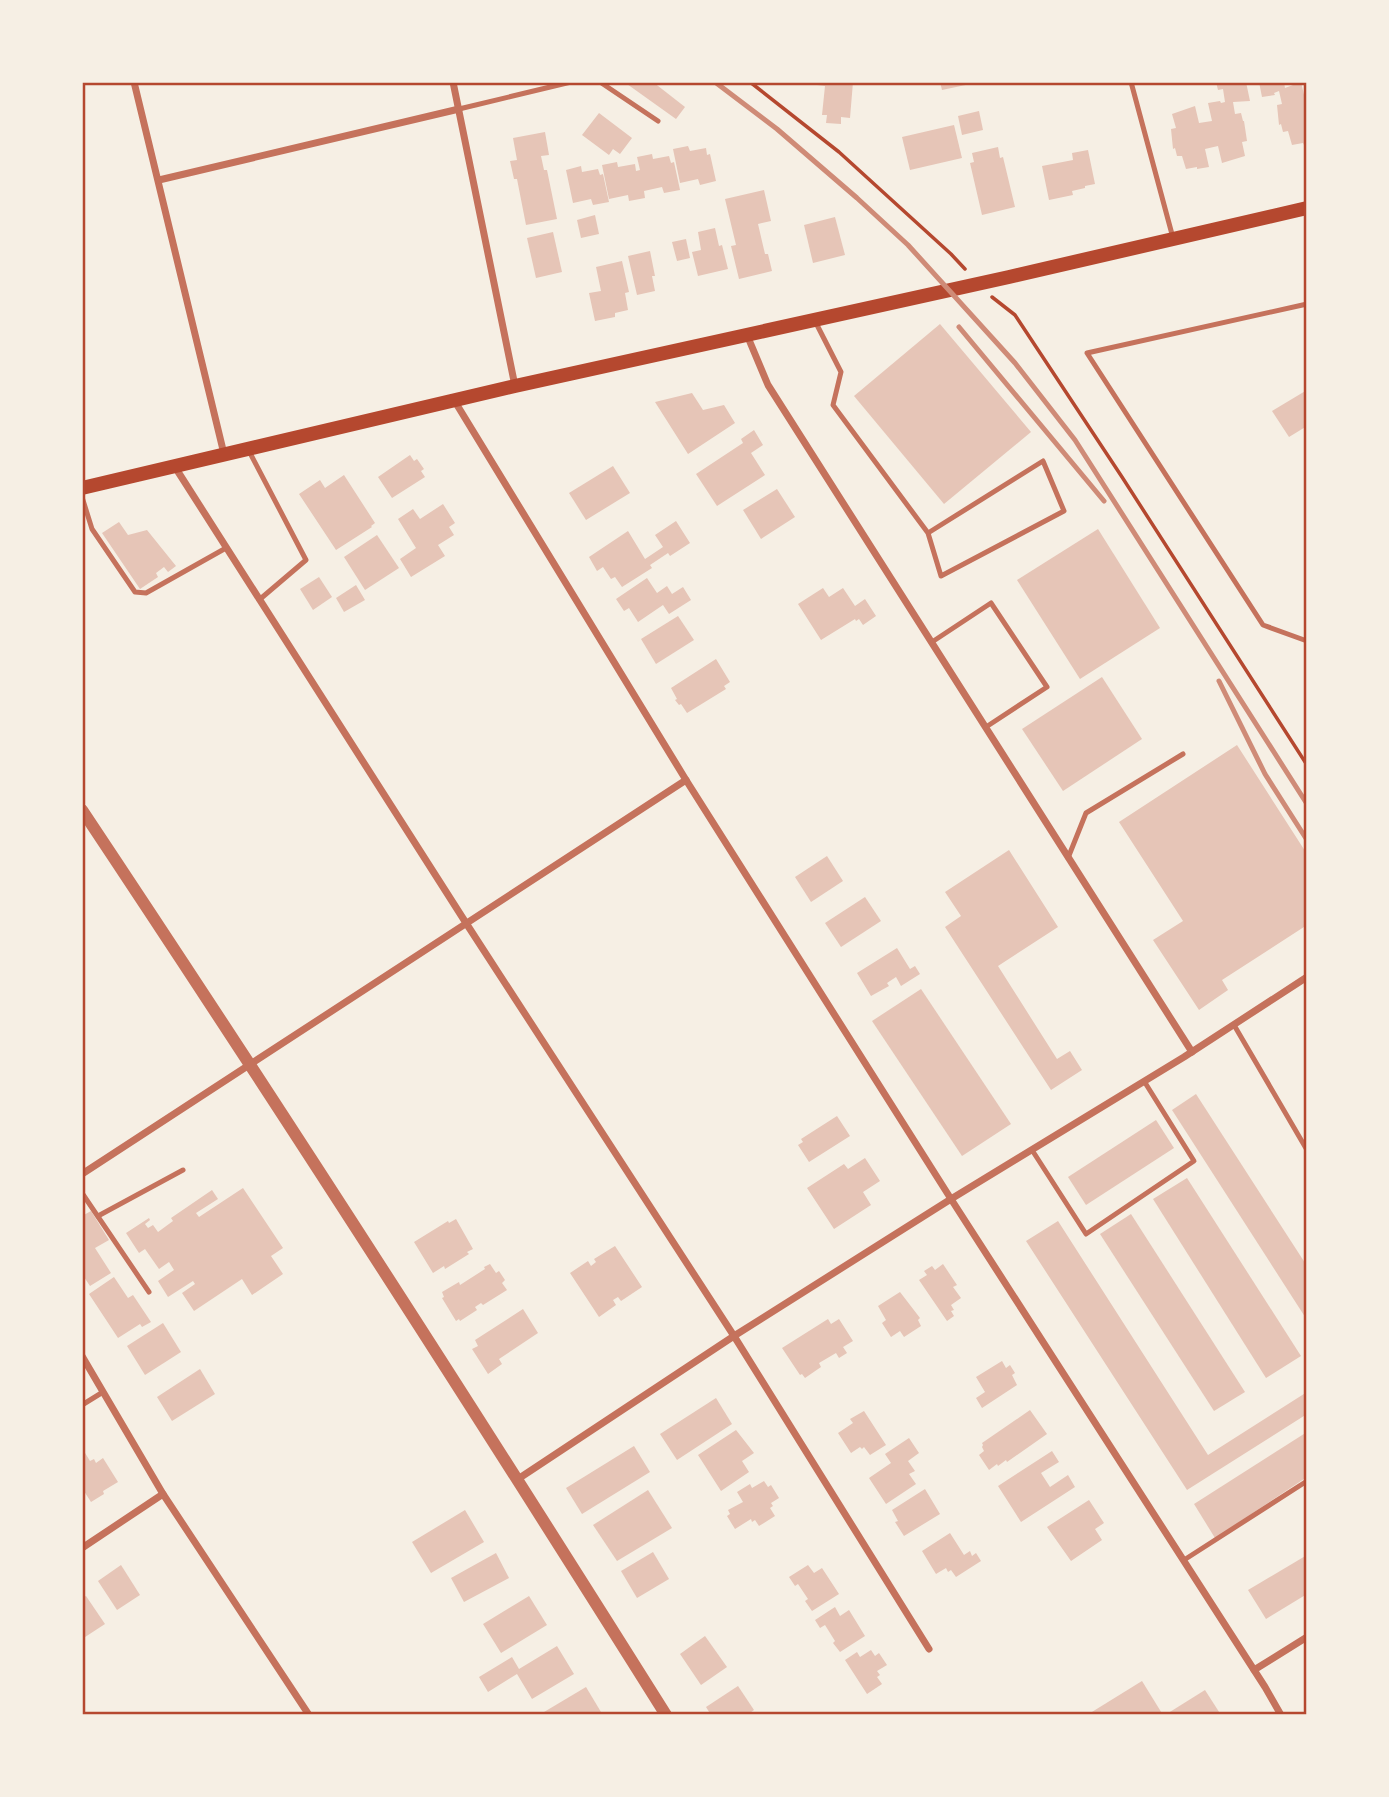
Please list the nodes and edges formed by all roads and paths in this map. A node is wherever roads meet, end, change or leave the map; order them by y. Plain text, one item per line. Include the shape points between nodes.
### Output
1 (134, 82) edge
2 (453, 82) edge
3 (571, 82) edge
4 (600, 82) edge
5 (750, 82) edge
6 (1131, 82) edge
7 (459, 109) junction
8 (658, 121) dead end
9 (159, 180) junction
10 (1307, 208) edge
11 (1173, 239) junction
12 (951, 254) dead end
13 (1307, 304) edge
14 (1002, 306) dead end
15 (815, 320) junction
16 (747, 335) junction
17 (515, 386) junction
18 (454, 401) junction
19 (248, 448) junction
20 (224, 454) junction
21 (175, 467) junction
22 (82, 488) edge
23 (82, 497) edge
24 (928, 533) junction
25 (226, 548) junction
26 (260, 600) junction
27 (932, 642) junction
28 (1307, 642) edge
29 (986, 727) junction
30 (1183, 754) dead end
31 (1307, 765) edge
32 (686, 780) junction
33 (82, 810) edge
34 (1068, 858) junction
35 (466, 923) junction
36 (1307, 977) edge
37 (1234, 1025) junction
38 (1192, 1052) junction
39 (251, 1065) junction
40 (1144, 1081) junction
41 (1032, 1150) junction
42 (1307, 1150) edge
43 (183, 1170) dead end
44 (82, 1174) edge
45 (82, 1193) edge
46 (951, 1199) junction
47 (98, 1216) junction
48 (149, 1292) dead end
49 (734, 1336) junction
50 (82, 1356) edge
51 (103, 1392) junction
52 (82, 1405) edge
53 (518, 1479) junction
54 (1307, 1481) edge
55 (163, 1494) junction
56 (82, 1548) edge
57 (1184, 1560) junction
58 (1307, 1637) edge
59 (929, 1649) dead end
60 (1254, 1670) junction
61 (309, 1715) edge
62 (666, 1715) edge
63 (1281, 1715) edge

1 - 9 street
2 - 7 street
3 - 7 lane
4 - 8 lane
5 - 12 path via 839,152
6 - 11 lane
7 - 9 street
7 - 17 street
9 - 20 street
10 - 11 main road
11 - 15 main road
13 - 28 lane via 1087,353 1263,625
14 - 31 path via 1015,315
15 - 16 main road
15 - 24 lane via 841,372 833,405
16 - 17 main road
16 - 27 street via 768,385
17 - 18 main road
18 - 19 main road
18 - 32 street
19 - 20 main road
19 - 26 lane via 306,560
20 - 21 main road
21 - 22 main road
21 - 25 street
23 - 25 lane via 92,528 135,592 146,593
24 - 24 lane via 1043,461 1064,511 941,576
25 - 26 street
26 - 35 street
27 - 29 street
27 - 29 lane via 991,603 1047,687
29 - 34 street
30 - 34 lane via 1086,813
32 - 35 street
32 - 46 street
33 - 39 street
34 - 38 street
35 - 39 street
35 - 49 street
36 - 37 street
37 - 38 street
37 - 42 lane
38 - 40 street
39 - 44 street
39 - 53 street
40 - 41 street
40 - 41 lane via 1194,1161 1086,1234
41 - 46 street
43 - 47 lane
45 - 47 lane
46 - 49 street
46 - 57 street
47 - 48 lane
49 - 53 street
49 - 59 street
50 - 51 street
51 - 52 lane
51 - 55 street
53 - 62 street
54 - 57 lane
55 - 56 street
55 - 61 street
57 - 60 street
58 - 60 street
60 - 63 street

